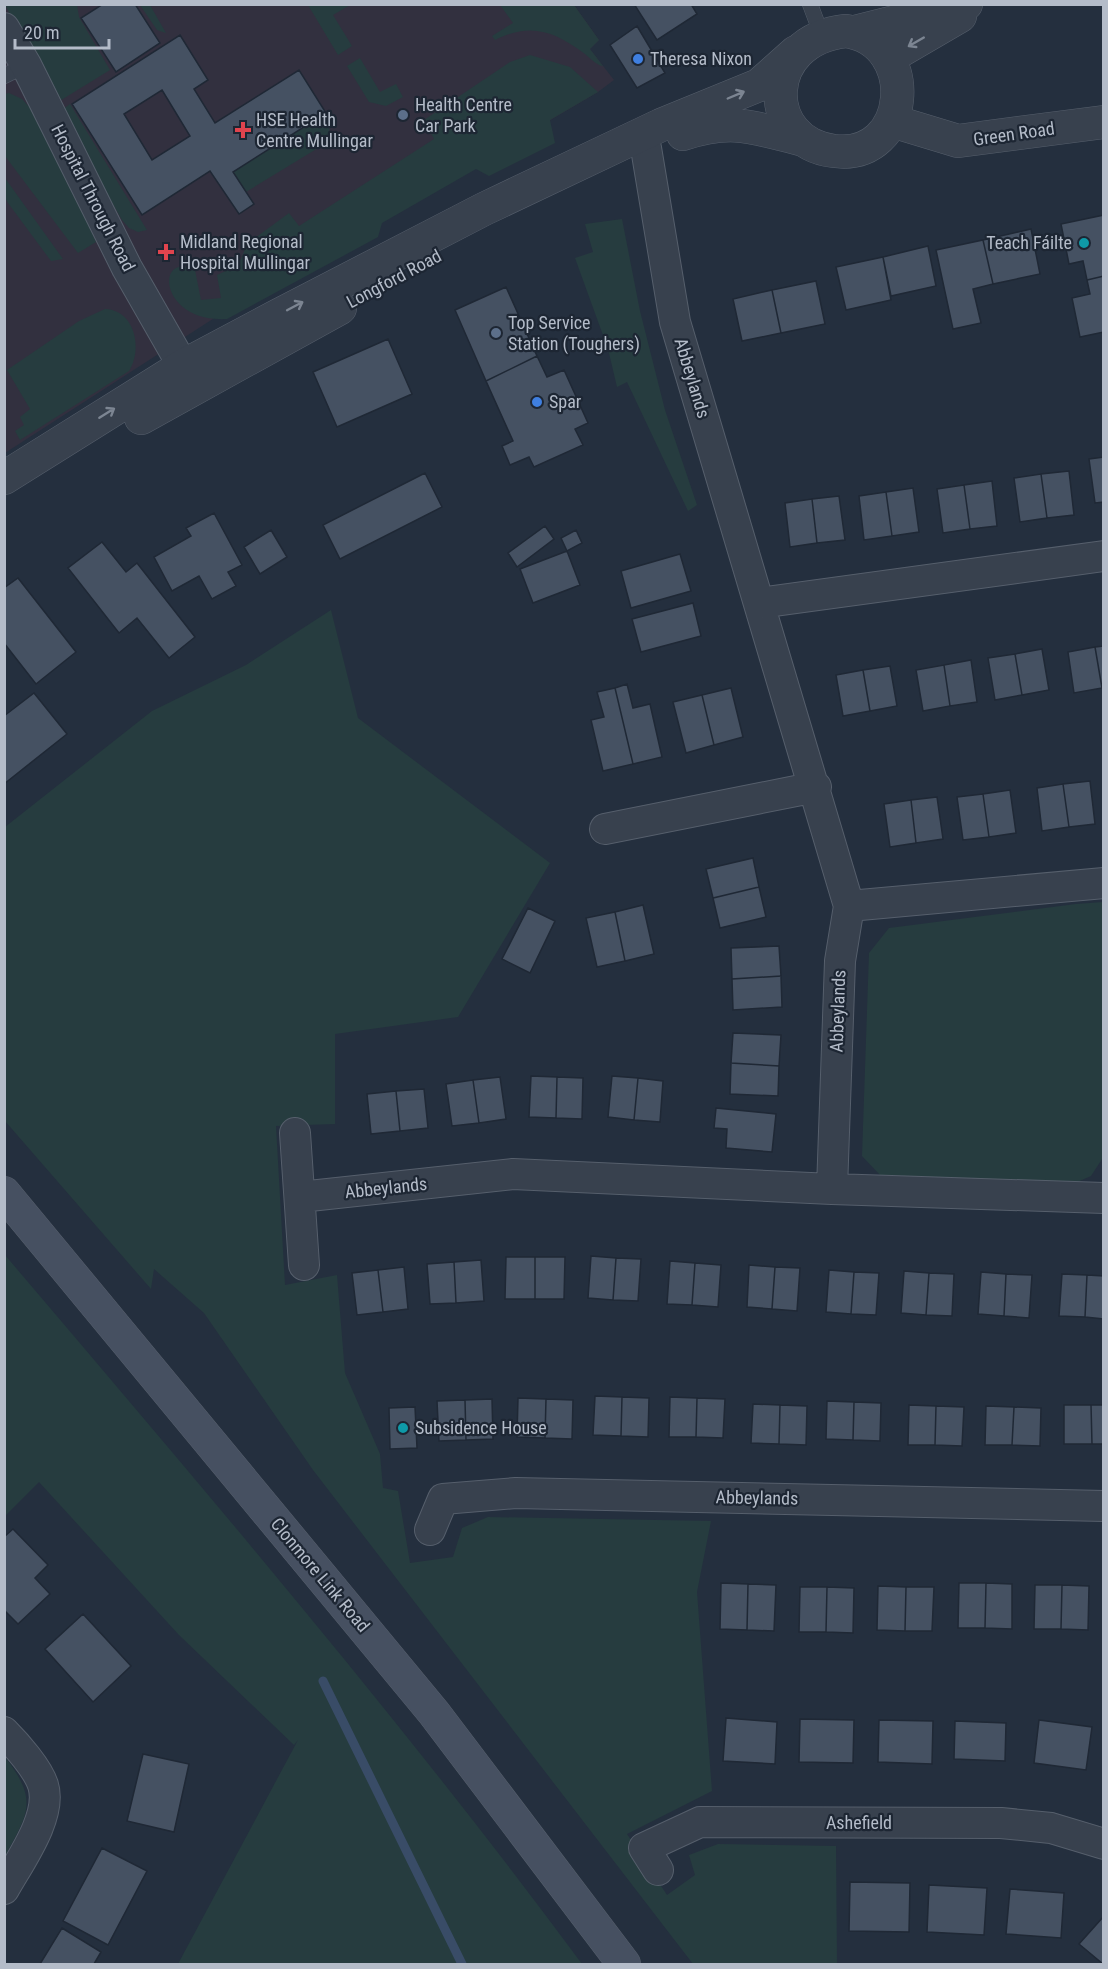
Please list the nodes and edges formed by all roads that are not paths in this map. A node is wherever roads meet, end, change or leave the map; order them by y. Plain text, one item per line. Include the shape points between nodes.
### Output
1 (810, 4) edge
2 (966, 4) edge
3 (980, 4) edge
4 (4, 28) edge
5 (855, 32) junction
6 (809, 44) junction
7 (888, 58) junction
8 (16, 71) edge
9 (892, 121) junction
10 (1104, 122) edge
11 (804, 140) junction
12 (646, 148) junction
13 (525, 209) junction
14 (431, 236) junction
15 (288, 336) junction
16 (180, 368) junction
17 (4, 478) edge
18 (4, 501) edge
19 (1104, 556) edge
20 (760, 603) junction
21 (816, 787) junction
22 (605, 830) dead end
23 (1104, 883) edge
24 (849, 906) junction
25 (295, 1133) dead end
26 (832, 1189) junction
27 (4, 1193) edge
28 (300, 1197) junction
29 (1104, 1198) edge
30 (304, 1265) dead end
31 (1104, 1506) edge
32 (430, 1530) dead end
33 (4, 1732) edge
34 (1104, 1844) edge
35 (658, 1870) dead end
36 (4, 1889) edge
37 (624, 1965) edge

1 - 6 lane
2 - 5 street
3 -> 7 street
4 - 8 street, Hospital Through Road
5 - 6 street via 846,31
5 - 7 street
6 - 11 street via 786,66 780,98 792,129
14 -> 6 street via 661,125 759,85
7 - 9 street via 898,85 898,104
8 - 16 street, Hospital Through Road
9 - 10 street, Green Road via 958,141
9 - 11 street via 868,145 852,151 836,152
11 - 12 street, Longford Road via 734,124 710,125
12 - 13 street, Longford Road
12 - 20 street, Abbeylands via 675,322
13 - 14 street via 508,204 448,233
13 - 15 street, Longford Road
16 -> 14 street
15 - 16 street via 204,375 192,378
15 - 18 street, Longford Road
17 -> 16 street
19 - 20 street
20 - 21 street, Abbeylands
21 - 22 street
21 - 24 street, Abbeylands
23 - 24 street
24 - 26 street, Abbeylands via 840,961
25 - 28 street
26 - 28 street, Abbeylands via 513,1174
26 - 29 street, Abbeylands
27 - 37 main road, Clonmore Link Road via 434,1713
28 - 30 street
31 - 32 street, Abbeylands via 516,1493 443,1499
33 - 36 street via 43,1784 45,1801 40,1822
34 - 35 street, Ashefield via 1051,1828 1001,1823 700,1822 644,1848

